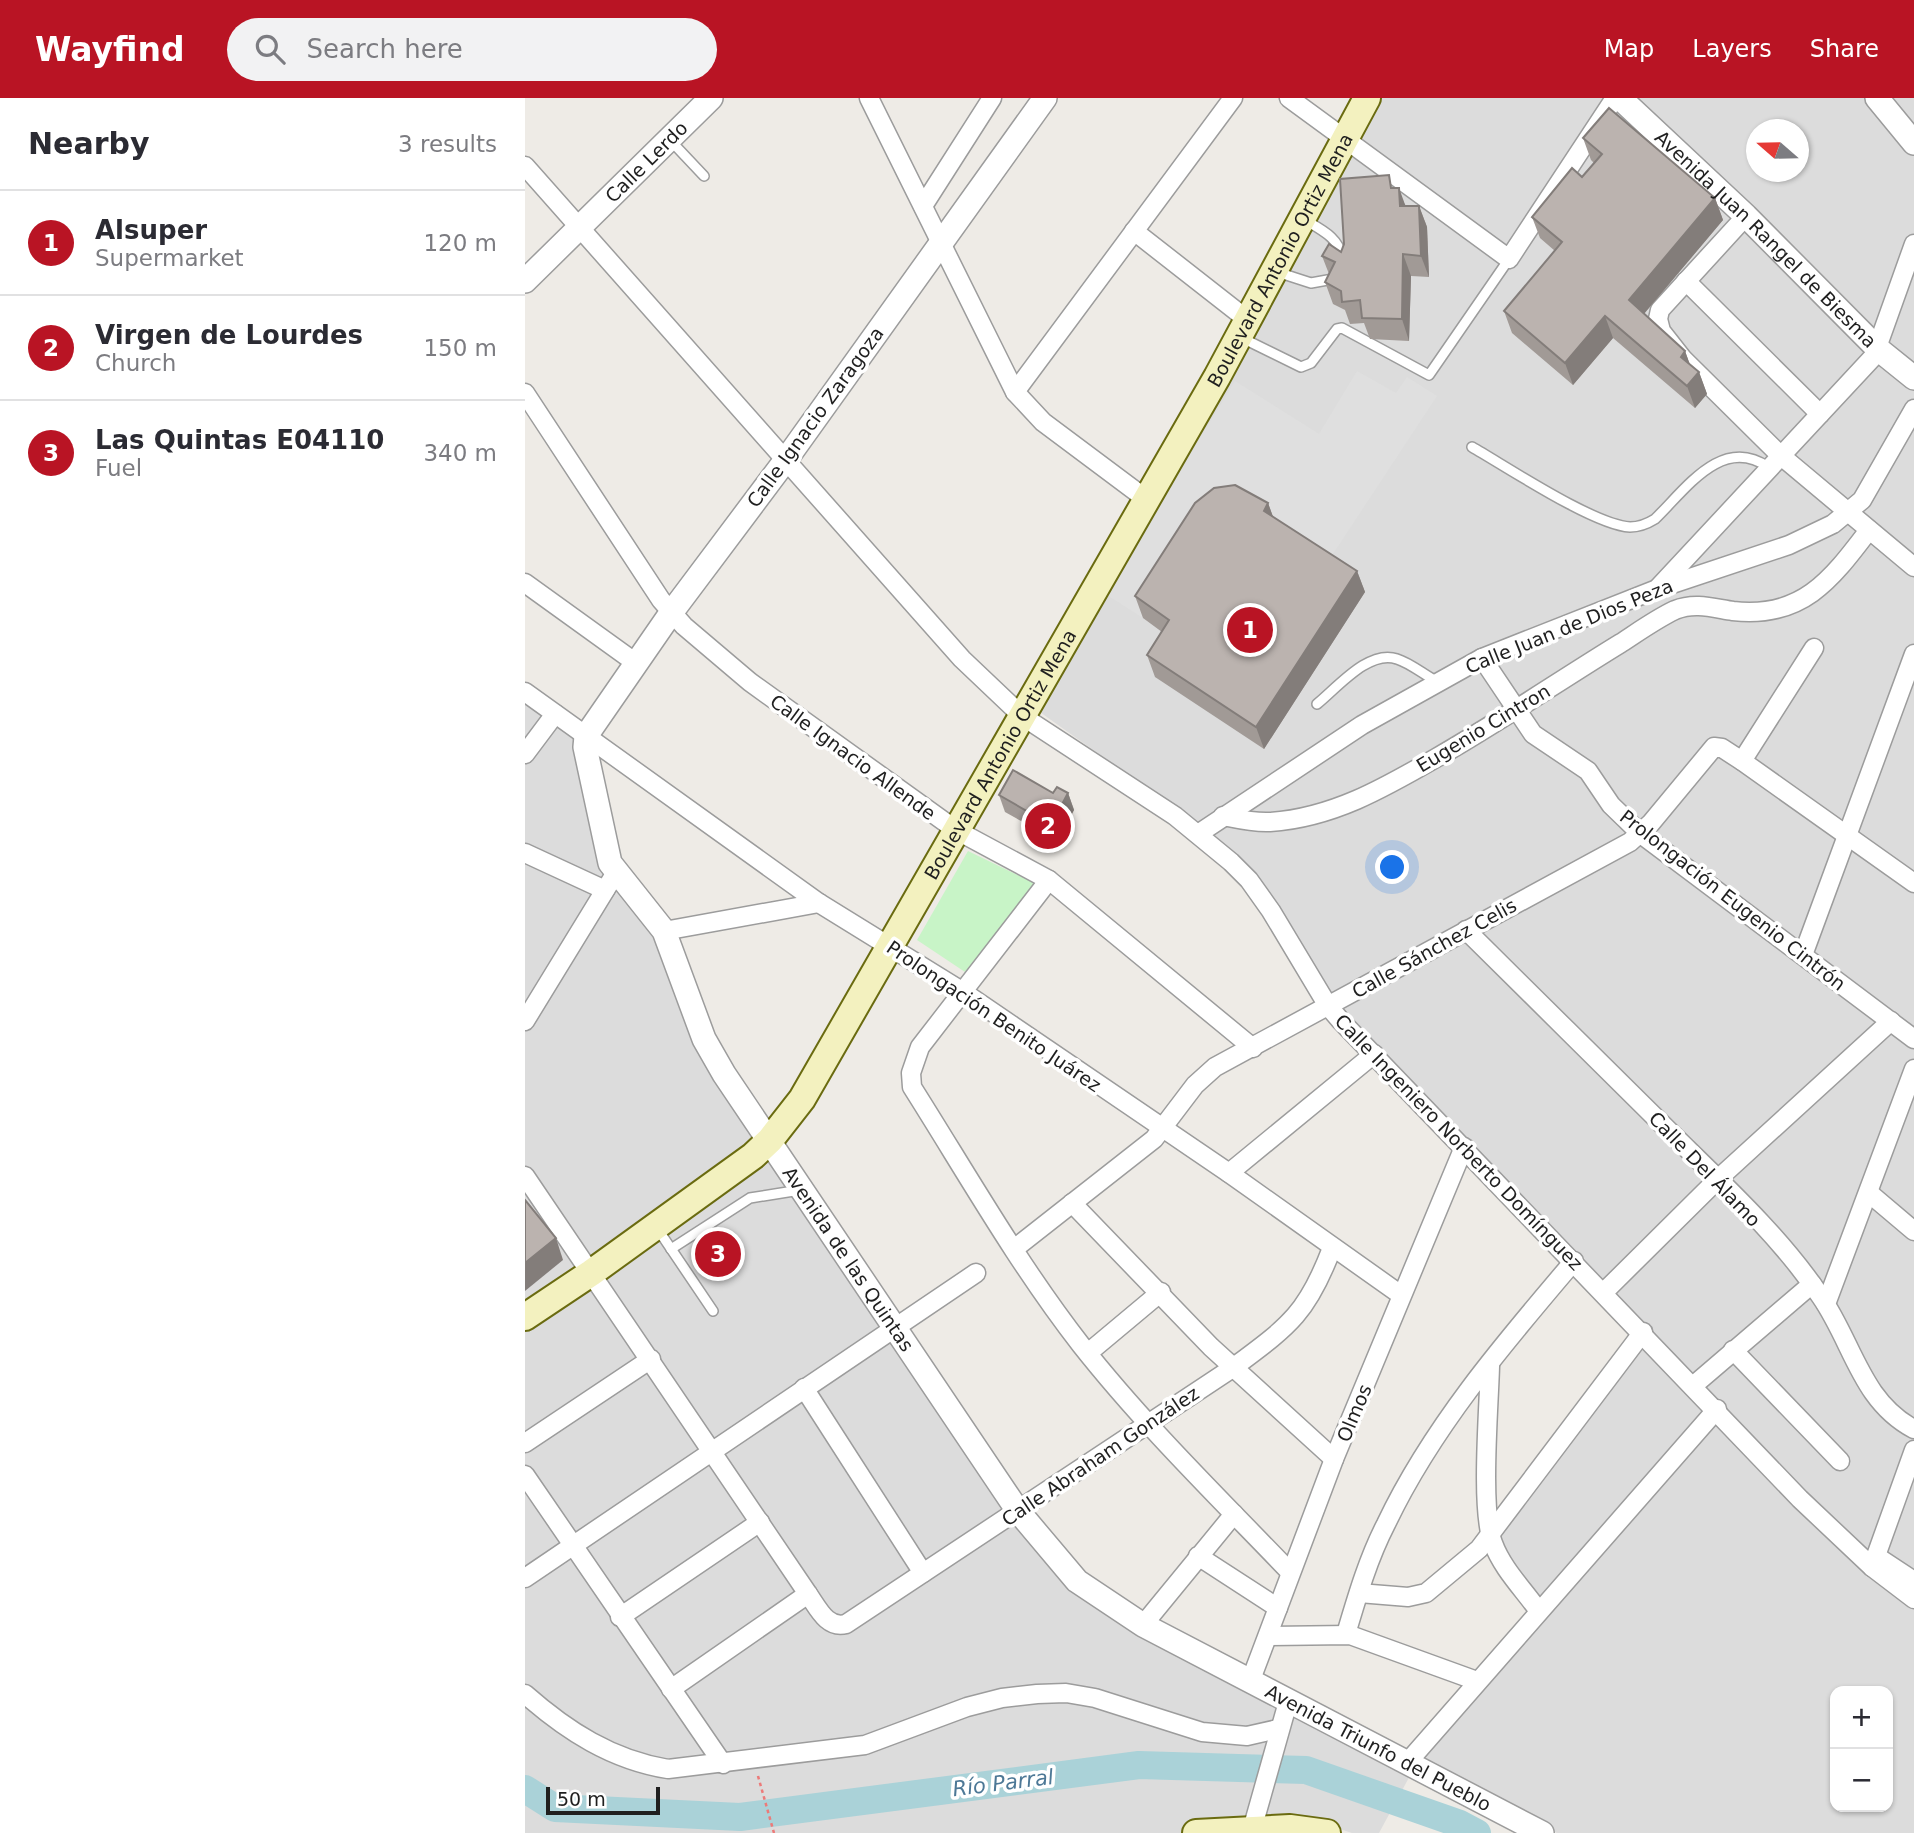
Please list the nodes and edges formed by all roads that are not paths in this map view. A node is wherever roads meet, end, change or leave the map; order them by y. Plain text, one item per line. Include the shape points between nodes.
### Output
1 (869, 98) edge
2 (992, 98) edge
3 (1045, 98) edge
4 (1233, 98) edge
5 (1289, 98) edge
6 (1367, 98) edge
7 (1618, 98) edge
8 (1877, 98) edge
9 (706, 100) edge
10 (1345, 139) junction
11 (670, 140) junction
12 (1914, 143) edge
13 (525, 166) edge
14 (704, 176) dead end
15 (923, 206) junction
16 (1746, 215) junction
17 (1303, 219) junction
18 (580, 227) junction
19 (1134, 231) junction
20 (941, 244) junction
21 (1914, 244) edge
22 (1510, 259) junction
23 (1341, 268) edge
24 (1275, 272) junction
25 (1333, 279) edge
26 (525, 281) edge
27 (1686, 281) junction
28 (1244, 329) junction
29 (1878, 349) junction
30 (1914, 378) edge
31 (1016, 392) junction
32 (525, 393) edge
33 (1914, 409) edge
34 (1819, 414) junction
35 (1472, 447) dead end
36 (785, 461) junction
37 (1774, 461) junction
38 (1146, 499) junction
39 (1849, 514) junction
40 (1870, 530) junction
41 (1914, 566) edge
42 (1692, 577) junction
43 (525, 583) edge
44 (1657, 589) junction
45 (1703, 605) junction
46 (671, 613) junction
47 (1814, 648) dead end
48 (1914, 654) edge
49 (1482, 658) junction
50 (636, 663) junction
51 (1436, 681) junction
52 (525, 692) edge
53 (1317, 704) dead end
54 (1516, 712) junction
55 (555, 714) junction
56 (1022, 716) junction
57 (586, 736) junction
58 (525, 754) edge
59 (1742, 761) junction
60 (1223, 817) junction
61 (956, 831) junction
62 (1198, 834) junction
63 (1640, 834) junction
64 (1849, 834) junction
65 (526, 854) edge
66 (1049, 880) junction
67 (610, 882) junction
68 (1914, 883) edge
69 (819, 903) junction
70 (1466, 930) junction
71 (664, 931) junction
72 (891, 947) junction
73 (1803, 955) junction
74 (963, 992) junction
75 (1328, 1006) junction
76 (525, 1021) edge
77 (1891, 1021) junction
78 (1914, 1039) edge
79 (1253, 1048) junction
80 (1374, 1054) junction
81 (1914, 1069) edge
82 (1163, 1128) junction
83 (770, 1140) junction
84 (1464, 1147) junction
85 (1229, 1173) junction
86 (525, 1176) edge
87 (1718, 1179) junction
88 (802, 1190) junction
89 (1870, 1193) junction
90 (1072, 1203) junction
91 (655, 1226) junction
92 (1914, 1231) edge
93 (1014, 1248) junction
94 (1332, 1248) junction
95 (671, 1249) junction
96 (1574, 1261) junction
97 (591, 1273) junction
98 (976, 1273) dead end
99 (1812, 1284) junction
100 (1161, 1292) junction
101 (1604, 1292) junction
102 (1401, 1295) junction
103 (1826, 1304) junction
104 (713, 1311) dead end
105 (525, 1317) edge
106 (895, 1330) junction
107 (1643, 1332) junction
108 (1733, 1350) junction
109 (1088, 1353) junction
110 (650, 1359) junction
111 (1490, 1366) junction
112 (1234, 1367) junction
113 (1694, 1385) junction
114 (804, 1388) junction
115 (1717, 1409) junction
116 (1147, 1423) junction
117 (1914, 1429) edge
118 (525, 1443) edge
119 (1914, 1450) edge
120 (711, 1452) junction
121 (1334, 1459) junction
122 (1840, 1461) dead end
123 (525, 1475) edge
124 (1019, 1511) junction
125 (1234, 1514) junction
126 (760, 1522) junction
127 (1490, 1534) junction
128 (573, 1546) junction
129 (1198, 1556) junction
130 (1874, 1562) junction
131 (1290, 1572) junction
132 (923, 1573) junction
133 (525, 1578) edge
134 (1914, 1581) edge
135 (1359, 1593) junction
136 (808, 1594) junction
137 (1914, 1599) edge
138 (1278, 1608) junction
139 (1538, 1610) junction
140 (620, 1617) junction
141 (1143, 1625) junction
142 (1346, 1634) junction
143 (1268, 1636) junction
144 (1477, 1681) junction
145 (1250, 1682) junction
146 (671, 1689) junction
147 (525, 1694) edge
148 (1288, 1702) junction
149 (1277, 1732) junction
150 (1407, 1763) junction
151 (723, 1764) junction
152 (1252, 1826) edge
153 (1196, 1833) edge
154 (1327, 1833) edge
155 (1542, 1833) edge

1 - 15 street
2 - 15 street
3 - 20 street, Calle Ignacio Zaragoza
4 - 19 street
5 - 10 street
6 - 10 main road, Boulevard Antonio Ortiz Mena
7 - 16 street, Avenida Juan Rangel de Biesma
7 - 22 street
8 - 12 street
9 - 11 street, Calle Lerdo
10 - 17 main road, Boulevard Antonio Ortiz Mena
10 - 22 street
11 - 14 lane
11 - 18 street, Calle Lerdo
13 - 18 street, Calle Ingeniero Norberto Domínguez
15 - 20 street
16 - 27 street
16 - 29 street, Avenida Juan Rangel de Biesma
17 - 23 lane via 1334,239 1342,251
17 - 24 main road, Boulevard Antonio Ortiz Mena
18 - 26 street, Calle Lerdo
18 - 36 street, Calle Ingeniero Norberto Domínguez
19 - 28 street
19 - 31 street
20 - 31 street
20 - 36 street, Calle Ignacio Zaragoza
21 - 29 street
22 - 28 lane via 1429,375 1342,328 1311,363 1301,367
24 - 25 lane via 1311,283
24 - 28 main road, Boulevard Antonio Ortiz Mena
27 - 34 street
27 - 37 street via 1659,312 1661,331
28 - 38 main road, Boulevard Antonio Ortiz Mena
29 - 30 street, Avenida Juan Rangel de Biesma
29 - 34 street
31 - 38 street via 1043,422
32 - 46 street, Calle Ignacio Allende
33 - 39 street, Calle Juan de Dios Peza via 1876,478
34 - 37 street
35 - 37 lane via 1598,518 1631,527 1655,519 1719,459 1739,455
36 - 46 street, Calle Ignacio Zaragoza
36 - 56 street, Calle Ingeniero Norberto Domínguez via 961,659
37 - 39 street
37 - 44 street
38 - 56 main road, Boulevard Antonio Ortiz Mena
39 - 40 street
39 - 42 street, Calle Juan de Dios Peza via 1799,541
40 - 41 street
40 - 45 street via 1818,591 1797,603 1770,612
42 - 44 street, Calle Juan de Dios Peza
42 - 45 street
43 - 50 street
44 - 49 street, Calle Juan de Dios Peza
45 - 54 street, Eugenio Cintron via 1675,611
46 - 50 street, Calle Ignacio Zaragoza
46 - 61 street, Calle Ignacio Allende via 750,682
47 - 59 street
48 - 64 street
49 - 51 street, Calle Juan de Dios Peza
49 - 54 street, Prolongación Eugenio Cintrón
50 - 57 street, Calle Ignacio Zaragoza
51 - 53 lane via 1385,656 1372,660
51 - 60 street, Calle Juan de Dios Peza
52 - 55 street, Prolongación Benito Juárez
54 - 60 street, Eugenio Cintron via 1355,802 1284,821
54 - 63 street, Prolongación Eugenio Cintrón via 1540,741 1588,771 1611,805
55 - 57 street, Prolongación Benito Juárez
55 - 58 street
56 - 61 main road, Boulevard Antonio Ortiz Mena
56 - 62 street, Calle Ingeniero Norberto Domínguez
57 - 67 street, Avenida de las Quintas
57 - 69 street, Prolongación Benito Juárez
59 - 63 street, Calle Sánchez Celis via 1718,746 1710,749
59 - 64 street
60 - 62 street, Calle Juan de Dios Peza
61 - 66 street, Calle Ignacio Allende
61 - 72 main road, Boulevard Antonio Ortiz Mena
62 - 75 street, Calle Ingeniero Norberto Domínguez via 1259,893
63 - 70 street, Calle Sánchez Celis
63 - 73 street, Prolongación Eugenio Cintrón
64 - 68 street
64 - 73 street
65 - 67 street
66 - 74 street
66 - 79 street, Calle Ignacio Allende
67 - 71 street, Avenida de las Quintas
67 - 76 street
69 - 71 street
69 - 72 street, Prolongación Benito Juárez
70 - 75 street, Calle Sánchez Celis
70 - 87 street, Calle Del Álamo
71 - 83 street, Avenida de las Quintas via 704,1039
72 - 74 street, Prolongación Benito Juárez
72 - 83 main road, Boulevard Antonio Ortiz Mena via 802,1099
73 - 77 street, Prolongación Eugenio Cintrón
74 - 82 street, Prolongación Benito Juárez
74 - 93 street via 921,1047 913,1062 912,1087
75 - 79 street, Calle Sánchez Celis
75 - 80 street, Calle Ingeniero Norberto Domínguez
77 - 78 street, Prolongación Eugenio Cintrón
77 - 87 street
79 - 82 street, Calle Sánchez Celis via 1205,1074
80 - 84 street, Calle Ingeniero Norberto Domínguez
80 - 85 street
81 - 89 street
82 - 85 street, Prolongación Benito Juárez
82 - 90 street, Calle Sánchez Celis
83 - 88 street, Avenida de las Quintas
83 - 91 main road, Boulevard Antonio Ortiz Mena
84 - 96 street, Calle Ingeniero Norberto Domínguez
84 - 102 street, Olmos
85 - 94 street, Prolongación Benito Juárez
86 - 97 street
87 - 99 street, Calle Del Álamo
87 - 101 street
88 - 95 lane via 750,1198
88 - 106 street, Avenida de las Quintas
89 - 92 street
89 - 103 street
90 - 93 street, Calle Sánchez Celis
90 - 100 street
91 - 95 lane
91 - 97 main road, Boulevard Antonio Ortiz Mena
93 - 109 street
94 - 102 street, Prolongación Benito Juárez
94 - 112 street, Calle Abraham González via 1318,1286 1301,1311
95 - 104 lane
96 - 101 street, Calle Ingeniero Norberto Domínguez
96 - 111 street
97 - 105 main road, Boulevard Antonio Ortiz Mena
97 - 110 street
98 - 106 street
99 - 103 street, Calle Del Álamo
99 - 108 street
100 - 109 street
100 - 112 street
101 - 107 street, Calle Ingeniero Norberto Domínguez
102 - 121 street, Olmos
103 - 117 street, Calle Del Álamo via 1876,1399
106 - 114 street
106 - 124 street, Avenida de las Quintas
107 - 113 street, Calle Ingeniero Norberto Domínguez
107 - 127 street
108 - 113 street
108 - 122 street
109 - 116 street
110 - 118 street
110 - 120 street
111 - 127 street
111 - 135 street via 1410,1477 1385,1524
112 - 116 street, Calle Abraham González
112 - 121 street
113 - 115 street, Calle Ingeniero Norberto Domínguez
114 - 120 street
114 - 132 street
115 - 130 street, Calle Ingeniero Norberto Domínguez via 1800,1499
115 - 139 street
116 - 124 street, Calle Abraham González
116 - 125 street
119 - 130 street
120 - 126 street
120 - 128 street
121 - 131 street, Olmos
123 - 128 street
124 - 132 street, Calle Abraham González
124 - 141 street, Avenida de las Quintas via 1077,1581
125 - 129 street
125 - 131 street
126 - 136 street
126 - 140 street
127 - 135 street via 1479,1549 1426,1593 1408,1597
127 - 139 street
128 - 133 street
128 - 140 street
129 - 138 street
129 - 141 street
130 - 134 street
130 - 137 street, Calle Ingeniero Norberto Domínguez
131 - 138 street, Olmos
132 - 136 street, Calle Abraham González via 846,1625 832,1624
135 - 142 street
136 - 146 street
138 - 143 street, Olmos
139 - 144 street
140 - 146 street
141 - 145 street, Avenida de las Quintas
142 - 143 street
142 - 144 street
143 - 145 street, Olmos
144 - 150 street
145 - 148 street, Avenida Triunfo del Pueblo
146 - 151 street
147 - 151 street via 580,1737 646,1766 668,1769
148 - 149 street
148 - 150 street, Avenida Triunfo del Pueblo
149 - 151 street via 1247,1736 1202,1732 1095,1698 1037,1694 967,1707 865,1745
149 - 152 street
150 - 155 street, Avenida Triunfo del Pueblo
152 - 153 main road
152 - 154 main road

